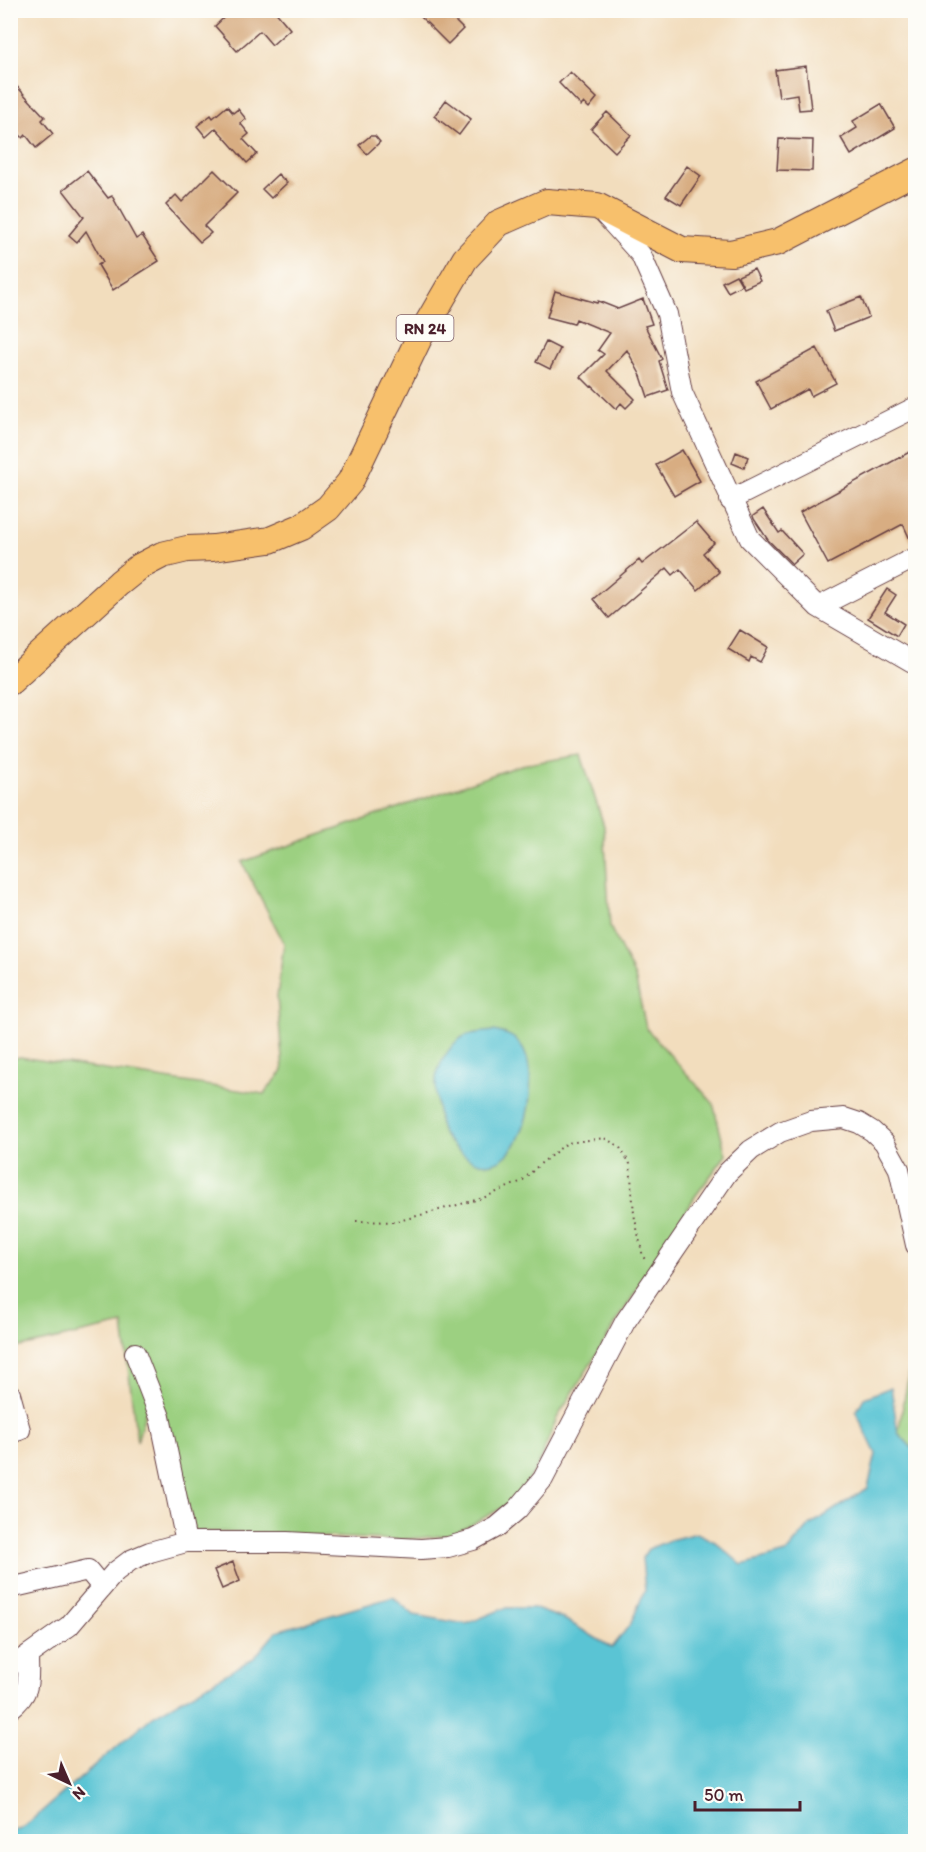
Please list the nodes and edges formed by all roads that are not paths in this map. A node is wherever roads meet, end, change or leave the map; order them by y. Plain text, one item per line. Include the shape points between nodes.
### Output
1 (915, 171) edge
2 (597, 206) junction
3 (915, 406) edge
4 (730, 500) junction
5 (915, 556) edge
6 (818, 607) junction
7 (915, 664) edge
8 (10, 682) edge
9 (915, 1245) edge
10 (135, 1353) dead end
11 (10, 1394) edge
12 (10, 1433) edge
13 (186, 1542) junction
14 (102, 1587) junction
15 (10, 1588) edge
16 (19, 1660) edge
17 (10, 1709) edge

1 - 2 main road, RN 24 via 778,242 731,253 682,249
2 - 4 street via 645,265 667,314 682,392
2 - 8 main road, RN 24 via 547,202 499,223 465,259 419,338 350,483 328,508 301,527 270,540 187,549 162,555 139,567
3 - 4 street
4 - 6 street via 750,539
5 - 6 street
6 - 7 street
9 - 13 street via 899,1169 884,1142 859,1123 844,1118 811,1121 780,1132 751,1150 727,1173 626,1322 543,1479 497,1527 473,1540 421,1549
10 - 13 street via 160,1417
11 - 12 street via 20,1430
13 - 14 street via 131,1560
14 - 15 street via 88,1570
14 - 16 street via 69,1626
16 - 17 street via 29,1687

